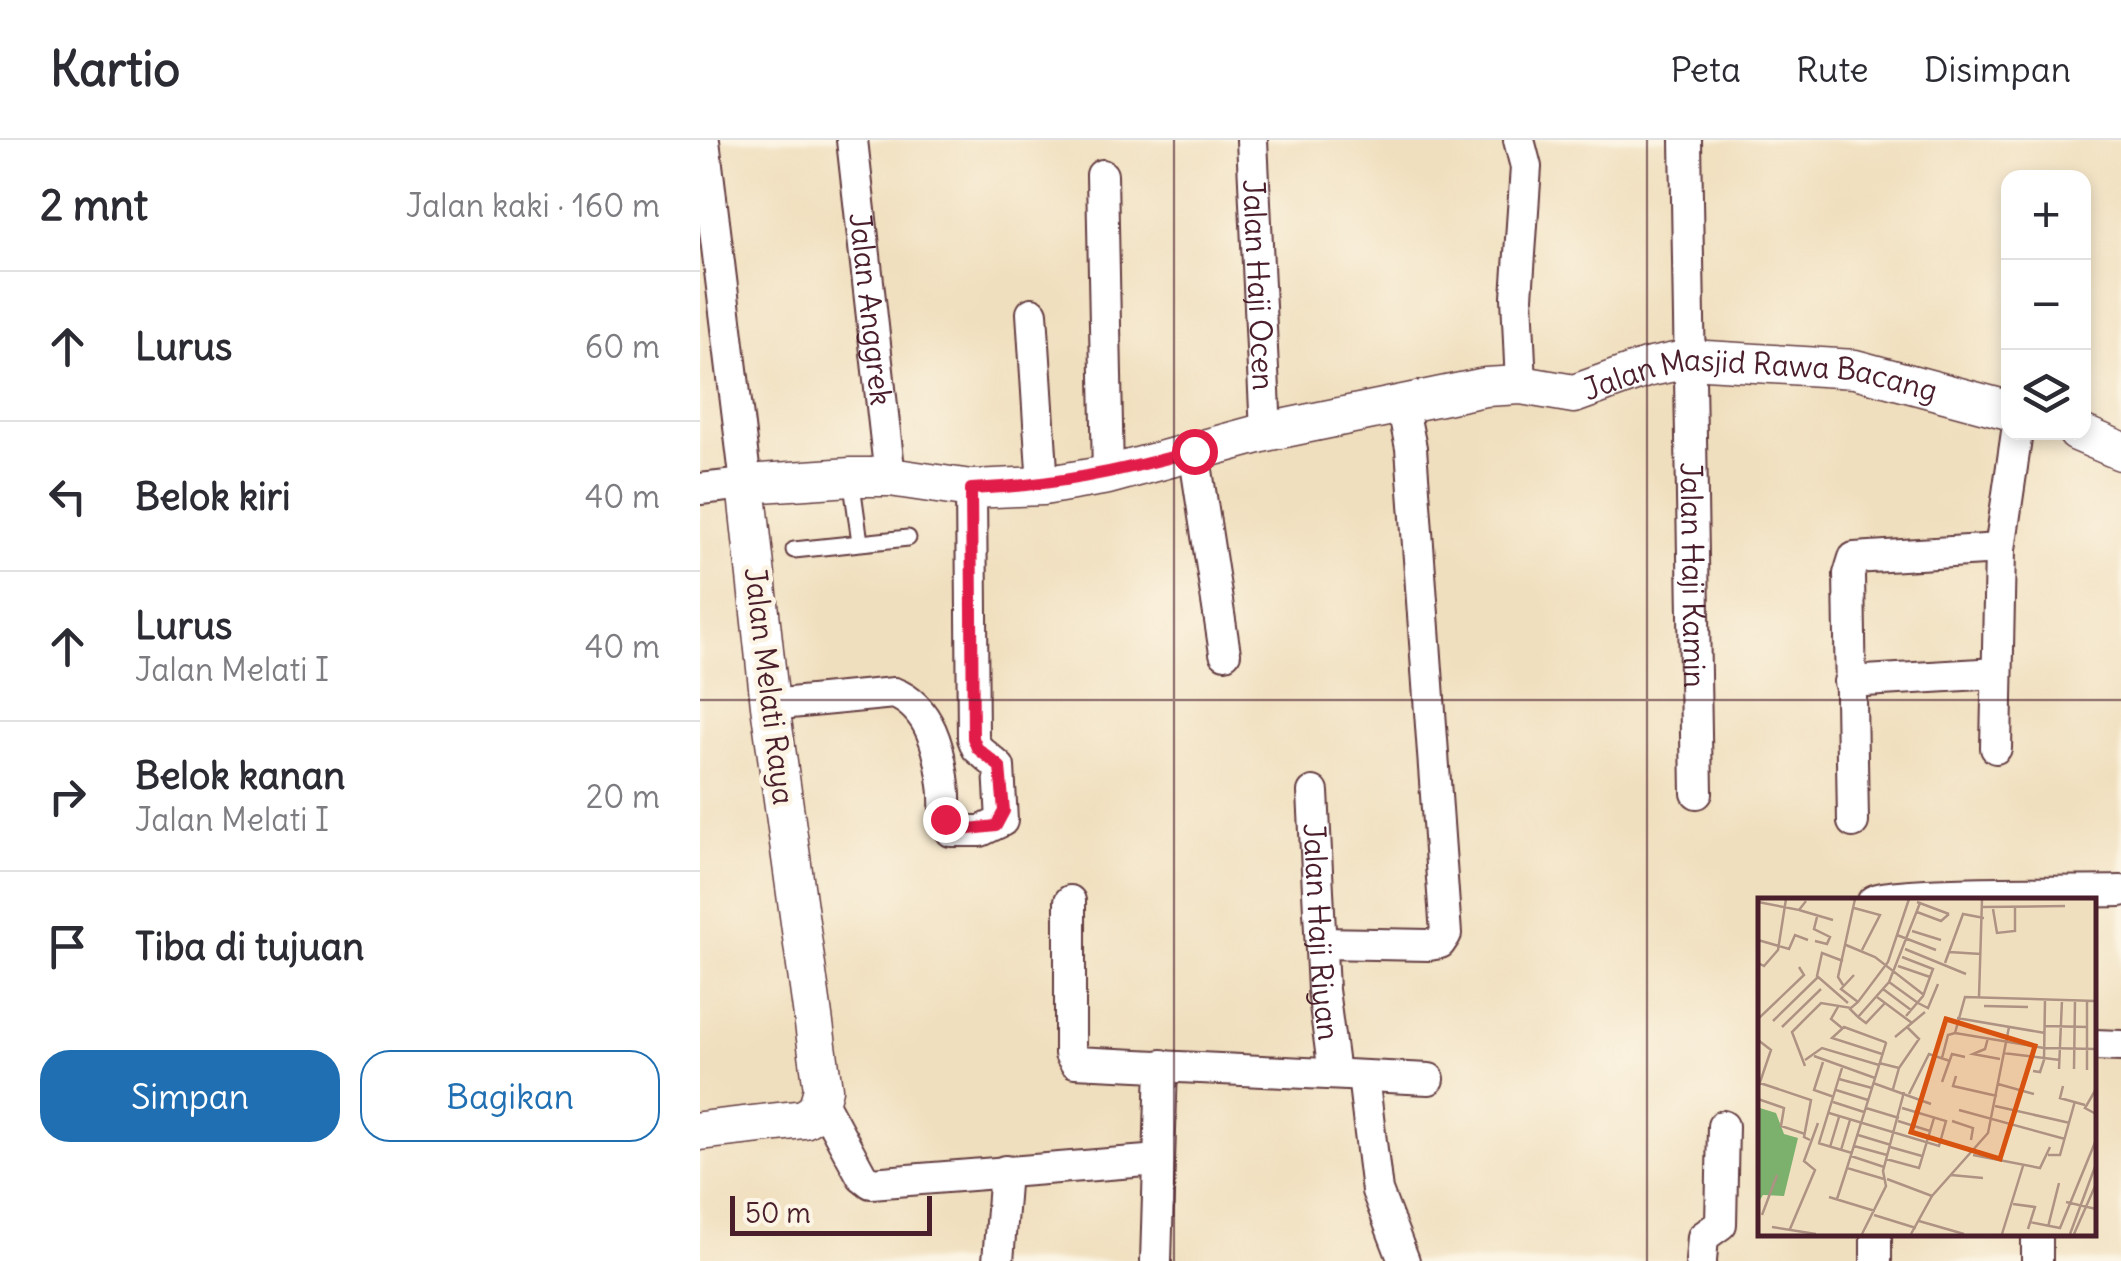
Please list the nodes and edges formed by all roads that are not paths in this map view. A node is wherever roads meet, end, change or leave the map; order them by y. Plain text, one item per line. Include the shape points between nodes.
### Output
1 (704, 140) edge
2 (852, 140) edge
3 (1252, 140) edge
4 (1518, 140) edge
5 (1686, 140) edge
6 (1102, 175) dead end
7 (1032, 313) dead end
8 (1689, 359) junction
9 (1521, 384) junction
10 (1402, 404) junction
11 (2001, 408) edge
12 (1266, 432) junction
13 (2091, 438) edge
14 (2017, 440) edge
15 (1194, 451) junction
16 (2121, 451) edge
17 (1108, 475) junction
18 (851, 476) junction
19 (890, 477) junction
20 (746, 484) junction
21 (1043, 486) junction
22 (700, 489) edge
23 (971, 489) junction
24 (908, 538) dead end
25 (860, 542) junction
26 (2000, 549) junction
27 (794, 550) dead end
28 (1224, 653) dead end
29 (1997, 673) junction
30 (1849, 682) junction
31 (770, 705) junction
32 (1996, 748) dead end
33 (1313, 792) dead end
34 (1697, 793) dead end
35 (1853, 822) dead end
36 (2121, 891) edge
37 (1877, 898) edge
38 (1070, 901) dead end
39 (1321, 943) junction
40 (1162, 1065) junction
41 (1349, 1075) junction
42 (1430, 1079) dead end
43 (822, 1102) junction
44 (1723, 1126) dead end
45 (700, 1131) edge
46 (1159, 1160) junction
47 (1005, 1172) junction
48 (998, 1261) edge
49 (1156, 1261) edge
50 (1404, 1261) edge
51 (1702, 1261) edge

1 - 20 street, Jalan Melati Raya
2 - 19 street, Jalan Anggrek
3 - 12 street, Jalan Haji Ocen
4 - 9 street via 1526,168 1517,298
5 - 8 street, Jalan Haji Kamin
6 - 17 street
7 - 21 street
8 - 9 street, Jalan Masjid Rawa Bacang via 1574,394
8 - 11 street, Jalan Masjid Rawa Bacang via 1855,369
8 - 34 street, Jalan Haji Kamin
9 - 10 street, Jalan Masjid Rawa Bacang
10 - 12 street, Jalan Masjid Rawa Bacang
10 - 39 street via 1446,934 1429,944
12 - 15 street, Jalan Masjid Rawa Bacang
13 - 16 street
14 - 26 street
15 - 17 street, Jalan Masjid Rawa Bacang
15 - 28 street
17 - 21 street, Jalan Masjid Rawa Bacang
18 - 19 street, Jalan Masjid Rawa Bacang
18 - 20 street, Jalan Masjid Rawa Bacang
18 - 25 lane
19 - 23 street, Jalan Masjid Rawa Bacang
20 - 22 street
20 - 31 street, Jalan Melati Raya
21 - 23 street, Jalan Masjid Rawa Bacang
23 - 31 street via 973,738 996,760 1002,821 982,831 949,828 934,736 909,699 894,693
24 - 25 lane
25 - 27 lane
26 - 29 street
26 - 30 street via 1854,558 1848,574
29 - 30 street
29 - 32 street
30 - 35 street
31 - 43 street, Jalan Melati Raya via 824,1073
33 - 39 street, Jalan Haji Riyan
36 - 37 street
38 - 40 street via 1070,1054 1092,1066
39 - 41 street, Jalan Haji Riyan
40 - 41 street
40 - 46 street
41 - 42 street
41 - 50 street, Jalan Haji Riyan via 1377,1192
43 - 45 street via 804,1119
43 - 47 street via 871,1183
44 - 51 street via 1721,1224 1703,1238
46 - 47 street
46 - 49 street
47 - 48 street

